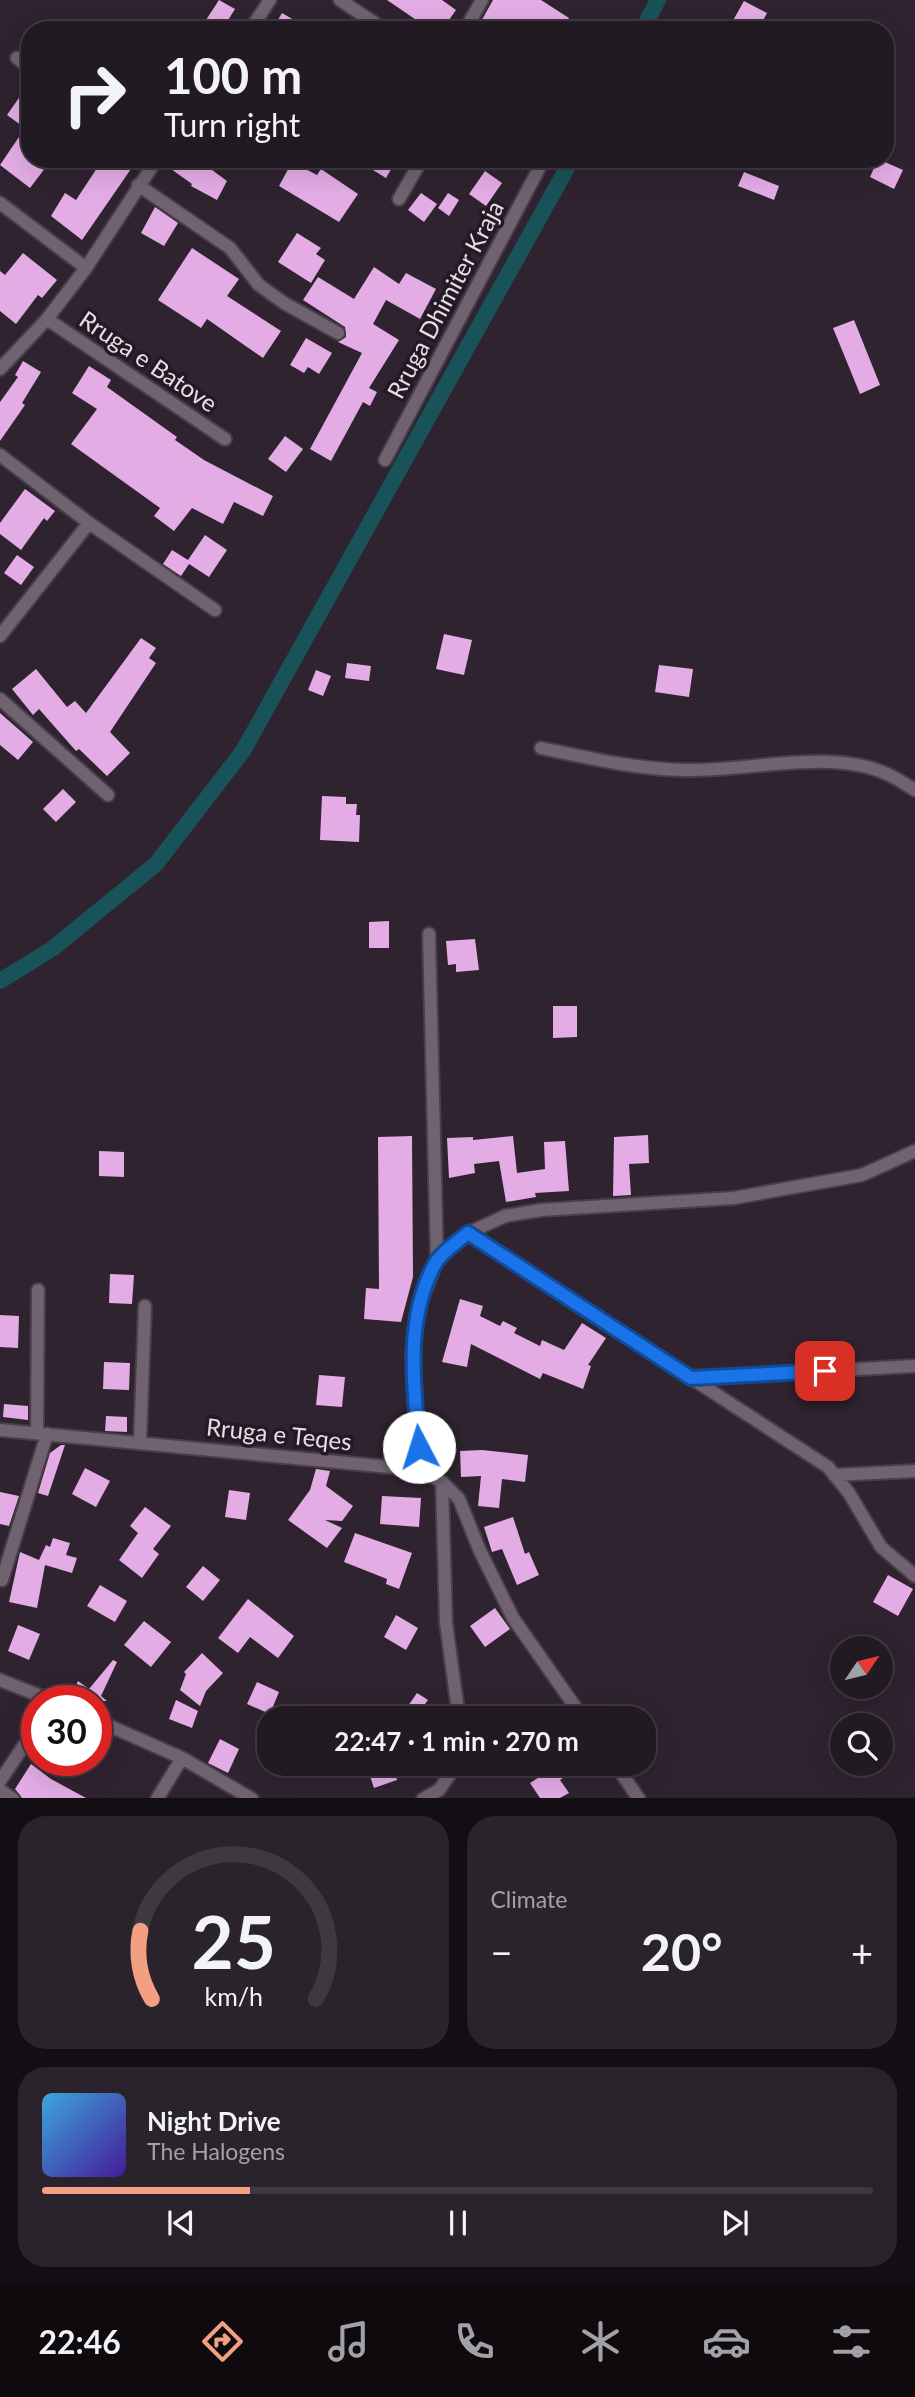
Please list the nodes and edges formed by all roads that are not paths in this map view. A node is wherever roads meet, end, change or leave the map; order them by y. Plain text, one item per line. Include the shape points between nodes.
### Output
1 (270, 0) edge
2 (340, 0) edge
3 (482, 0) edge
4 (256, 21) edge
5 (371, 21) edge
6 (471, 21) edge
7 (17, 58) dead end
8 (21, 61) edge
9 (149, 168) edge
10 (417, 168) edge
11 (539, 168) edge
12 (138, 185) junction
13 (399, 198) dead end
14 (0, 204) edge
15 (86, 268) junction
16 (47, 319) junction
17 (338, 333) dead end
18 (0, 369) edge
19 (225, 439) dead end
20 (1, 457) edge
21 (385, 460) dead end
22 (89, 523) junction
23 (215, 610) dead end
24 (0, 636) edge
25 (0, 699) edge
26 (541, 748) dead end
27 (915, 790) edge
28 (108, 795) dead end
29 (429, 934) dead end
30 (915, 1151) edge
31 (468, 1233) junction
32 (437, 1260) junction
33 (38, 1290) dead end
34 (145, 1306) dead end
35 (915, 1366) edge
36 (691, 1378) junction
37 (0, 1430) edge
38 (42, 1433) junction
39 (140, 1442) junction
40 (421, 1470) junction
41 (915, 1471) edge
42 (834, 1475) junction
43 (442, 1482) junction
44 (915, 1576) edge
45 (2, 1580) dead end
46 (0, 1680) edge
47 (21, 1688) edge
48 (457, 1706) edge
49 (575, 1706) edge
50 (112, 1727) edge
51 (21, 1750) edge
52 (182, 1758) junction
53 (450, 1776) edge
54 (623, 1776) edge
55 (0, 1781) edge
56 (0, 1790) edge
57 (440, 1794) edge
58 (13, 1798) edge
59 (157, 1798) edge
60 (252, 1798) edge
61 (423, 1798) edge
62 (639, 1798) edge

1 - 4 street
2 - 5 street
3 - 6 street
7 - 8 street
9 - 12 street
10 - 13 street
11 - 21 street, Rruga Dhimiter Kraja
12 - 15 street
12 - 17 street via 230,248 259,285
14 - 15 street
15 - 16 street
16 - 18 street
16 - 19 street, Rruga e Batove
20 - 22 street
22 - 23 street
22 - 24 street
25 - 28 street
26 - 27 street via 640,768 854,764 887,773
29 - 32 street
30 - 31 street via 862,1175 760,1194 541,1210 505,1216
31 - 32 street
31 - 36 street
32 - 40 street via 420,1304 411,1354
33 - 38 street
34 - 39 street
35 - 36 street
36 - 42 street
37 - 38 street, Rruga e Teqes
38 - 39 street, Rruga e Teqes
38 - 45 street
39 - 40 street, Rruga e Teqes
40 - 43 street, Rruga e Teqes
41 - 42 street
42 - 44 street via 881,1547
43 - 48 street via 446,1623
43 - 49 street, Rruga e Teqes via 459,1499 513,1618
46 - 47 street
50 - 52 street
51 - 55 street
52 - 59 street
52 - 60 street
53 - 57 street
54 - 62 street
56 - 58 street
57 - 61 street

